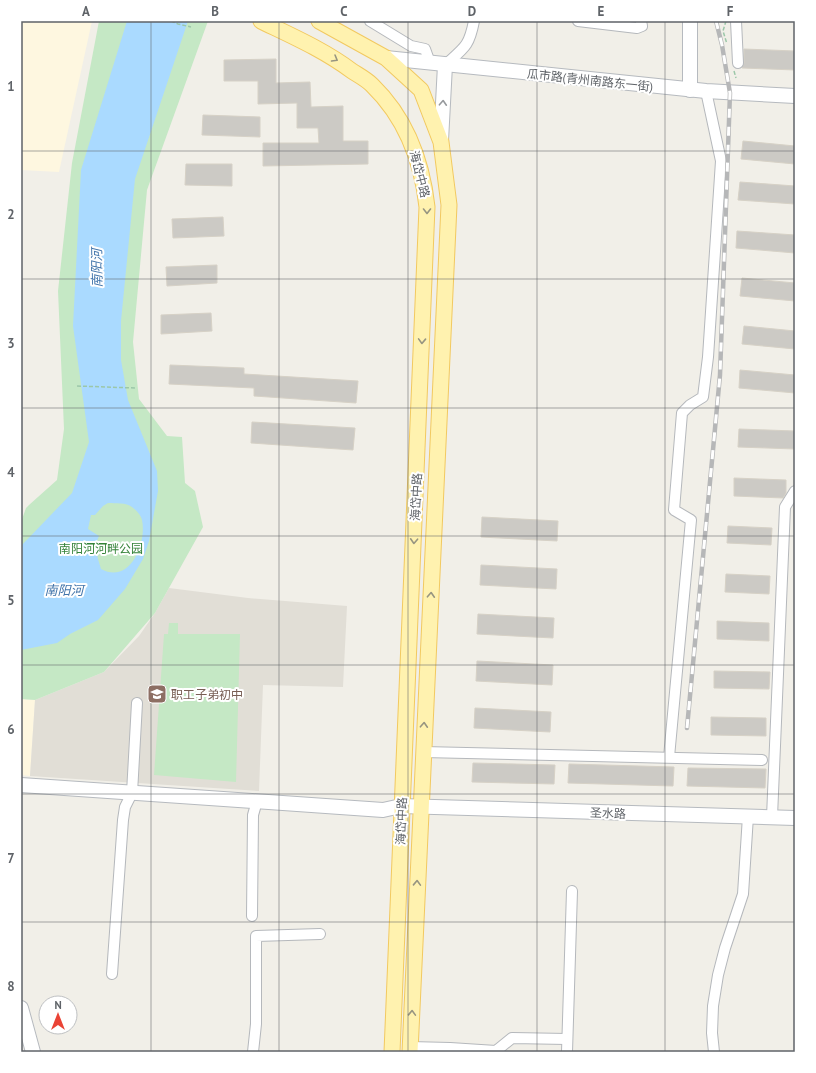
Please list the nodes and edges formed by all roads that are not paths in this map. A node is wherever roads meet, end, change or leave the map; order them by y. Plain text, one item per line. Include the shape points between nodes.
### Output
1 (261, 21) edge
2 (319, 21) edge
3 (370, 21) edge
4 (474, 21) edge
5 (578, 21) edge
6 (642, 21) edge
7 (690, 21) edge
8 (736, 21) edge
9 (386, 58) junction
10 (430, 63) junction
11 (738, 63) dead end
12 (445, 65) junction
13 (690, 90) junction
14 (706, 91) junction
15 (795, 96) edge
16 (440, 142) junction
17 (795, 491) edge
18 (137, 703) dead end
19 (423, 752) junction
20 (669, 757) junction
21 (762, 760) dead end
22 (21, 785) edge
23 (132, 793) junction
24 (257, 802) junction
25 (401, 806) junction
26 (421, 807) junction
27 (748, 816) junction
28 (772, 817) junction
29 (795, 818) edge
30 (572, 891) dead end
31 (252, 916) dead end
32 (320, 934) dead end
33 (112, 974) dead end
34 (21, 1008) edge
35 (567, 1039) junction
36 (410, 1049) edge
37 (33, 1052) edge
38 (253, 1052) edge
39 (392, 1052) edge
40 (496, 1052) edge
41 (567, 1052) edge
42 (714, 1052) edge

1 -> 25 main road, 海岱中路 via 302,40 371,84 389,104 410,140 419,161 424,184 428,207
2 - 9 main road, 海岱中路
3 - 10 street via 411,46 425,49
4 - 12 street via 466,46
5 - 6 street via 637,28 642,26
7 - 13 street
8 - 11 street
9 - 10 street, 瓜市路(青州南路东一街)
9 - 16 main road, 海岱中路 via 422,90
10 - 12 street, 瓜市路(青州南路东一街)
12 - 13 street, 瓜市路(青州南路东一街)
16 -> 12 street
13 - 14 street, 瓜市路(青州南路东一街)
14 - 15 street, 瓜市路(青州南路东一街)
14 - 20 street via 721,161 719,206 704,397 690,405 682,414 674,510 691,520
19 -> 16 main road, 海岱中路 via 449,205
17 - 28 street via 785,508
18 - 23 street
19 - 20 street
19 - 26 main road, 海岱中路
20 - 21 street
22 - 23 street, 圣水路
23 - 24 street, 圣水路
23 - 33 street via 125,807 123,820
24 - 25 street, 圣水路 via 383,810
24 - 31 street via 253,815
25 - 26 street, 圣水路
25 - 39 main road, 海岱中路
26 - 27 street, 圣水路
36 -> 26 main road, 海岱中路
27 - 28 street, 圣水路
27 - 42 street via 743,894 725,948 713,1006
28 - 29 street, 圣水路
30 - 35 street
32 - 38 street via 256,936 256,1024
34 - 37 street
35 - 40 street via 512,1038
35 - 41 street
36 - 40 street via 450,1048

